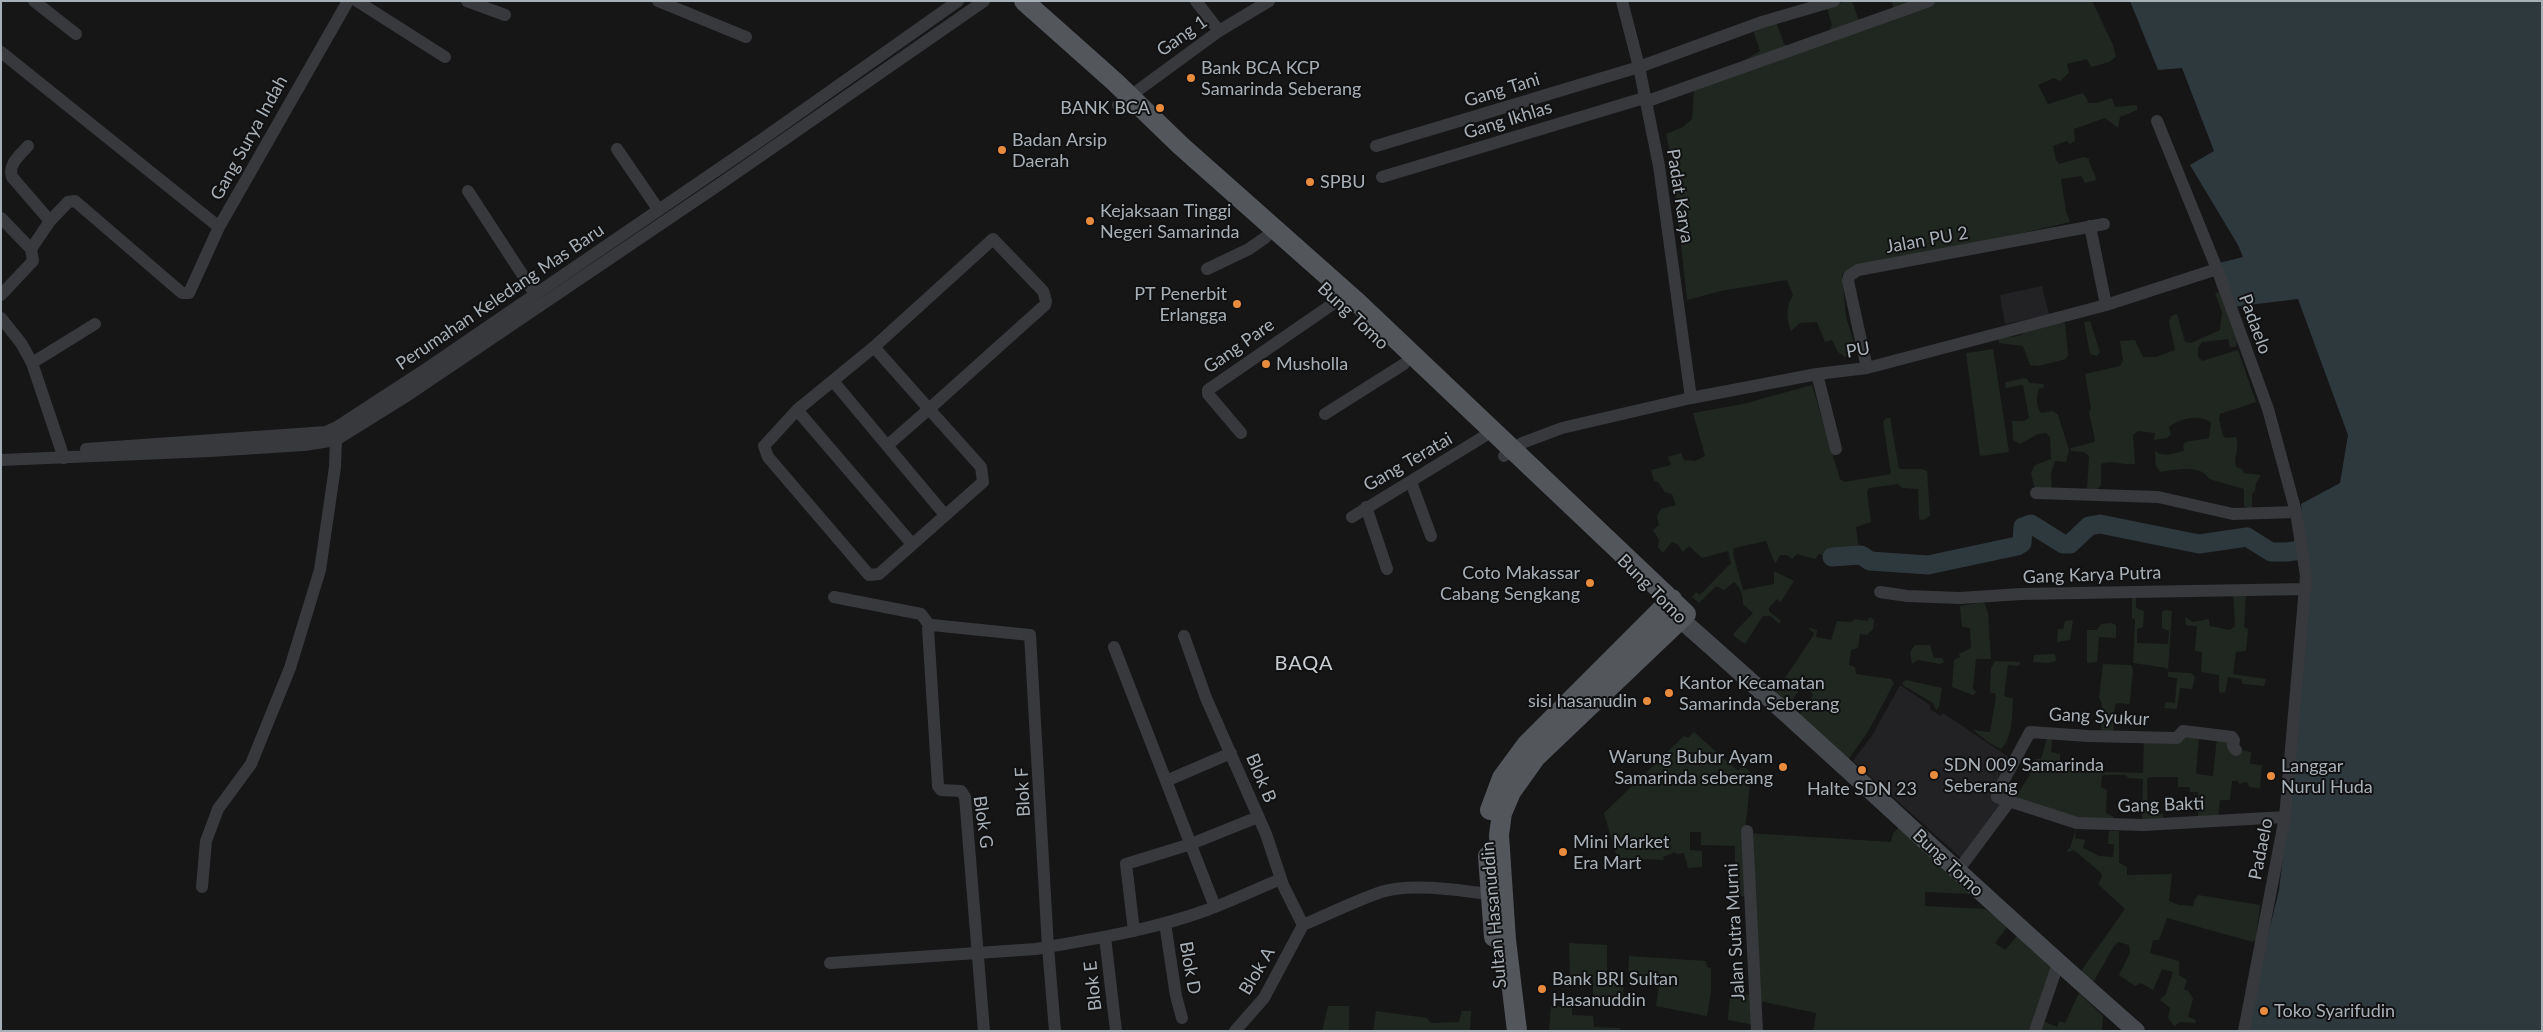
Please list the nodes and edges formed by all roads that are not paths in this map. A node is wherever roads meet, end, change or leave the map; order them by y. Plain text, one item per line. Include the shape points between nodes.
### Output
1 (34, 1) edge
2 (348, 1) edge
3 (357, 1) edge
4 (468, 1) edge
5 (658, 1) edge
6 (958, 1) edge
7 (984, 1) edge
8 (1196, 1) edge
9 (1269, 1) edge
10 (1622, 1) edge
11 (1834, 1) edge
12 (1929, 1) edge
13 (1016, 2) edge
14 (505, 15) dead end
15 (1219, 31) junction
16 (76, 34) dead end
17 (746, 37) dead end
18 (1, 52) edge
19 (445, 58) dead end
20 (1639, 68) junction
21 (1645, 100) junction
22 (1124, 101) junction
23 (2157, 121) dead end
24 (28, 146) dead end
25 (1376, 146) dead end
26 (616, 149) dead end
27 (1382, 177) dead end
28 (468, 191) dead end
29 (673, 206) junction
30 (658, 209) junction
31 (1, 218) edge
32 (50, 221) junction
33 (2104, 224) dead end
34 (219, 226) junction
35 (2090, 226) junction
36 (1266, 237) junction
37 (31, 249) junction
38 (1207, 269) dead end
39 (2217, 269) junction
40 (1311, 270) junction
41 (535, 294) junction
42 (1, 295) edge
43 (1336, 301) junction
44 (2106, 305) junction
45 (1, 318) edge
46 (94, 324) dead end
47 (874, 347) junction
48 (32, 363) junction
49 (1404, 364) junction
50 (1867, 368) junction
51 (1817, 374) junction
52 (833, 381) junction
53 (1691, 398) junction
54 (929, 409) junction
55 (797, 410) junction
56 (1325, 414) dead end
57 (1241, 432) dead end
58 (334, 434) junction
59 (1483, 438) junction
60 (888, 445) junction
61 (1836, 450) dead end
62 (1, 453) edge
63 (1508, 453) junction
64 (63, 455) junction
65 (1, 460) edge
66 (1411, 482) junction
67 (2036, 493) dead end
68 (1366, 507) junction
69 (2296, 512) junction
70 (945, 516) junction
71 (1352, 517) dead end
72 (1431, 536) dead end
73 (912, 544) junction
74 (1387, 569) dead end
75 (2306, 589) junction
76 (1880, 592) dead end
77 (834, 597) dead end
78 (1676, 609) junction
79 (929, 627) junction
80 (1184, 636) dead end
81 (1114, 647) dead end
82 (2236, 750) dead end
83 (1231, 753) junction
84 (1166, 781) junction
85 (2010, 802) junction
86 (1258, 816) junction
87 (2285, 817) junction
88 (1747, 831) dead end
89 (1191, 844) junction
90 (1957, 872) junction
91 (1280, 877) junction
92 (202, 887) dead end
93 (1497, 895) junction
94 (1215, 908) junction
95 (1165, 923) junction
96 (1303, 925) junction
97 (1134, 931) junction
98 (1105, 936) junction
99 (1048, 947) junction
100 (979, 953) junction
101 (830, 963) dead end
102 (2058, 964) junction
103 (1182, 1018) dead end
104 (984, 1031) edge
105 (1055, 1031) edge
106 (1116, 1031) edge
107 (1235, 1031) edge
108 (1505, 1031) edge
109 (1517, 1031) edge
110 (1757, 1031) edge
111 (2035, 1031) edge
112 (2136, 1031) edge
113 (2244, 1031) edge

1 - 16 street
2 - 34 street, Gang Surya Indah
3 - 19 street
4 - 14 street
5 - 17 street
6 - 29 street, Perumahan Keledang Mas Baru
7 - 29 street via 720,184
8 - 15 street
9 - 15 street, Gang 1
10 - 20 street, Padat Karya
11 - 20 street, Gang Tani via 1762,22
12 - 21 street, Gang Ikhlas
13 - 22 main road, Bung Tomo via 1081,66
15 - 22 street, Gang 1
18 - 34 street
20 - 21 street, Padat Karya
20 - 25 street, Gang Tani
21 - 27 street, Gang Ikhlas
21 - 53 street, Padat Karya via 1659,166
22 - 36 main road, Bung Tomo
22 - 40 main road, Bung Tomo
23 - 39 street, Padaelo
24 - 32 street via 10,171
26 - 30 street
28 - 41 street
29 - 30 street, Perumahan Keledang Mas Baru
29 - 58 street via 404,397
30 - 41 street, Perumahan Keledang Mas Baru
31 - 37 street
32 - 34 street, Gang Surya Indah via 68,202 75,201 187,294
32 - 37 street
33 - 35 street, Jalan PU 2
35 - 44 street
35 - 50 street, Jalan PU 2 via 1858,270 1849,276 1848,281
36 - 38 street
36 - 40 main road, Bung Tomo
37 - 42 street via 33,261
39 - 44 street, PU
39 - 69 street, Padaelo via 2268,409
40 - 43 main road, Bung Tomo
40 - 63 main road, Bung Tomo
41 - 58 street, Perumahan Keledang Mas Baru
43 - 49 main road, Bung Tomo
43 - 57 street, Gang Pare via 1208,390
44 - 50 street, PU
45 - 48 street
46 - 48 street
47 - 52 street
47 - 54 street
47 - 54 street via 993,239 1043,291 1046,301 1042,309
48 - 64 street
49 - 56 street
49 - 59 main road, Bung Tomo
50 - 51 street, PU
51 - 53 street, PU
51 - 61 street
52 - 55 street
52 - 60 street
53 - 63 street, PU via 1562,428 1522,443
54 - 60 street
54 - 70 street via 981,467 984,476 983,482
55 - 73 street
55 - 73 street via 764,446 765,452 864,572 873,576 879,574
58 - 64 street, Perumahan Keledang Mas Baru via 326,432
58 - 92 street via 335,467 320,570 293,659 252,764 218,808 206,841
59 - 63 main road, Bung Tomo
59 - 66 street, Gang Teratai
60 - 70 street
62 - 64 street, Perumahan Keledang Mas Baru
63 - 78 main road, Bung Tomo
64 - 65 street
66 - 68 street, Gang Teratai
66 - 72 street
67 - 69 street via 2158,497 2233,514
68 - 71 street, Gang Teratai
68 - 74 street
69 - 75 street, Padaelo
70 - 73 street
75 - 76 street, Gang Karya Putra via 1960,598
75 - 87 street, Padaelo
77 - 79 street via 921,614
78 - 90 street, Bung Tomo via 1696,632
78 - 93 main road, Sultan Hasanuddin via 1568,714 1511,792 1502,813 1499,835
79 - 99 street, Blok F via 1030,635
79 - 100 street, Blok G via 938,786 941,790 962,791 965,797
80 - 83 street, Blok B via 1206,698
81 - 84 street
82 - 85 street, Gang Syukur via 2232,737 2183,731 2177,738 2030,732 1997,793 1998,797
83 - 84 street
83 - 86 street, Blok B
84 - 89 street
85 - 87 street, Gang Bakti via 2077,823 2144,825
85 - 90 street
86 - 89 street
86 - 91 street, Blok B
87 - 113 street, Padaelo
88 - 110 street, Jalan Sutra Murni
89 - 94 street
89 - 97 street via 1126,864
90 - 102 street, Bung Tomo
91 - 94 street
91 - 96 street, Blok B
93 - 96 street via 1397,889 1382,892
93 - 108 main road, Sultan Hasanuddin
93 - 109 main road, Sultan Hasanuddin
94 - 95 street
95 - 97 street
95 - 103 street, Blok D
96 - 107 street, Blok A via 1264,998
97 - 98 street
98 - 99 street
98 - 106 street, Blok E
99 - 100 street
99 - 105 street, Blok F
100 - 101 street
100 - 104 street
102 - 111 street
102 - 112 street, Bung Tomo

